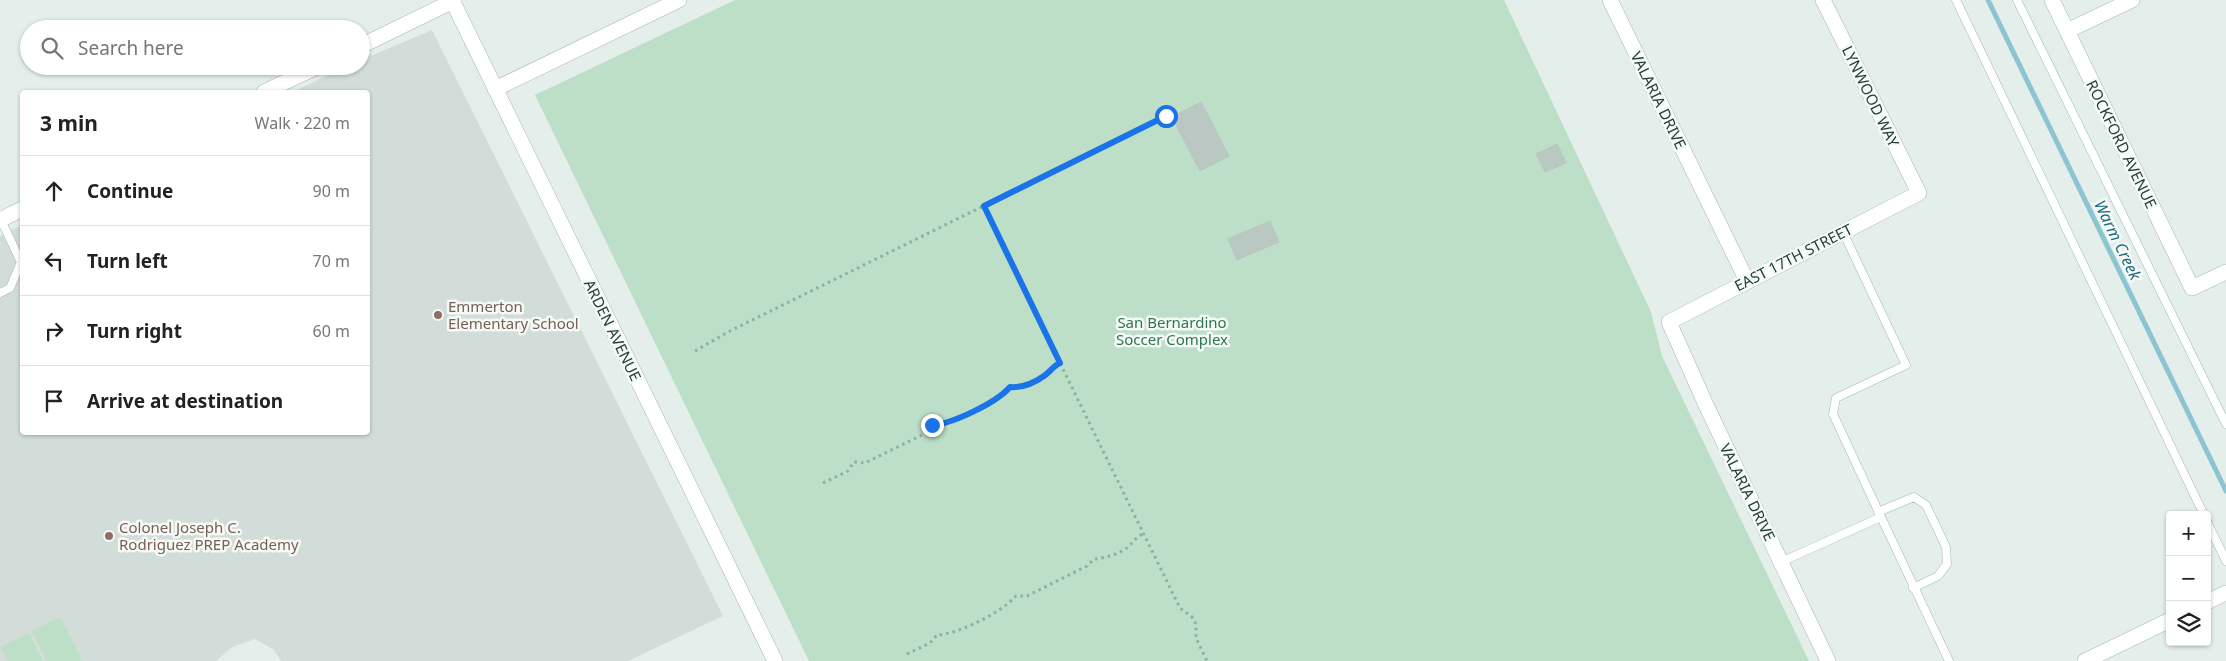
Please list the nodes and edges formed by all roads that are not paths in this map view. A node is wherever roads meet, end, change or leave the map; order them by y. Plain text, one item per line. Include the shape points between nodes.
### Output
1 (679, 0) edge
2 (1610, 0) edge
3 (1823, 0) edge
4 (1956, 0) edge
5 (2017, 0) edge
6 (2052, 0) edge
7 (2132, 0) edge
8 (452, 1) edge
9 (2067, 31) junction
10 (370, 42) edge
11 (299, 75) edge
12 (495, 89) junction
13 (268, 90) edge
14 (1918, 193) joint
15 (20, 211) edge
16 (0, 220) edge
17 (1843, 232) junction
18 (2226, 272) edge
19 (1747, 281) junction
20 (0, 293) edge
21 (1669, 322) joint
22 (2226, 424) edge
23 (2202, 511) edge
24 (1880, 514) junction
25 (2211, 530) edge
26 (2226, 561) edge
27 (1781, 562) junction
28 (1913, 588) junction
29 (2226, 593) edge
30 (2209, 601) edge
31 (2166, 622) edge
32 (775, 661) edge
33 (1828, 661) edge
34 (1949, 661) edge
35 (2085, 661) edge

1 - 12 street
2 - 19 street, VALARIA DRIVE
3 - 14 street, LYNWOOD WAY
4 - 23 lane
5 - 22 lane
6 - 9 street, ROCKFORD AVENUE
7 - 9 street
8 - 10 street
8 - 12 street, ARDEN AVENUE
9 - 18 street, ROCKFORD AVENUE via 2192,288
11 - 13 street
12 - 32 street, ARDEN AVENUE
14 - 17 street, EAST 17TH STREET
15 - 16 street
16 - 20 lane via 20,262 10,288
17 - 19 street, EAST 17TH STREET
17 - 24 lane via 1906,365 1836,398 1833,414
19 - 21 street, EAST 17TH STREET
21 - 27 street, VALARIA DRIVE
24 - 27 lane
24 - 28 lane
24 - 28 lane via 1914,497 1926,505 1946,547 1947,564 1938,576
25 - 26 lane
27 - 33 street, VALARIA DRIVE
28 - 34 lane
29 - 30 street
31 - 35 street

